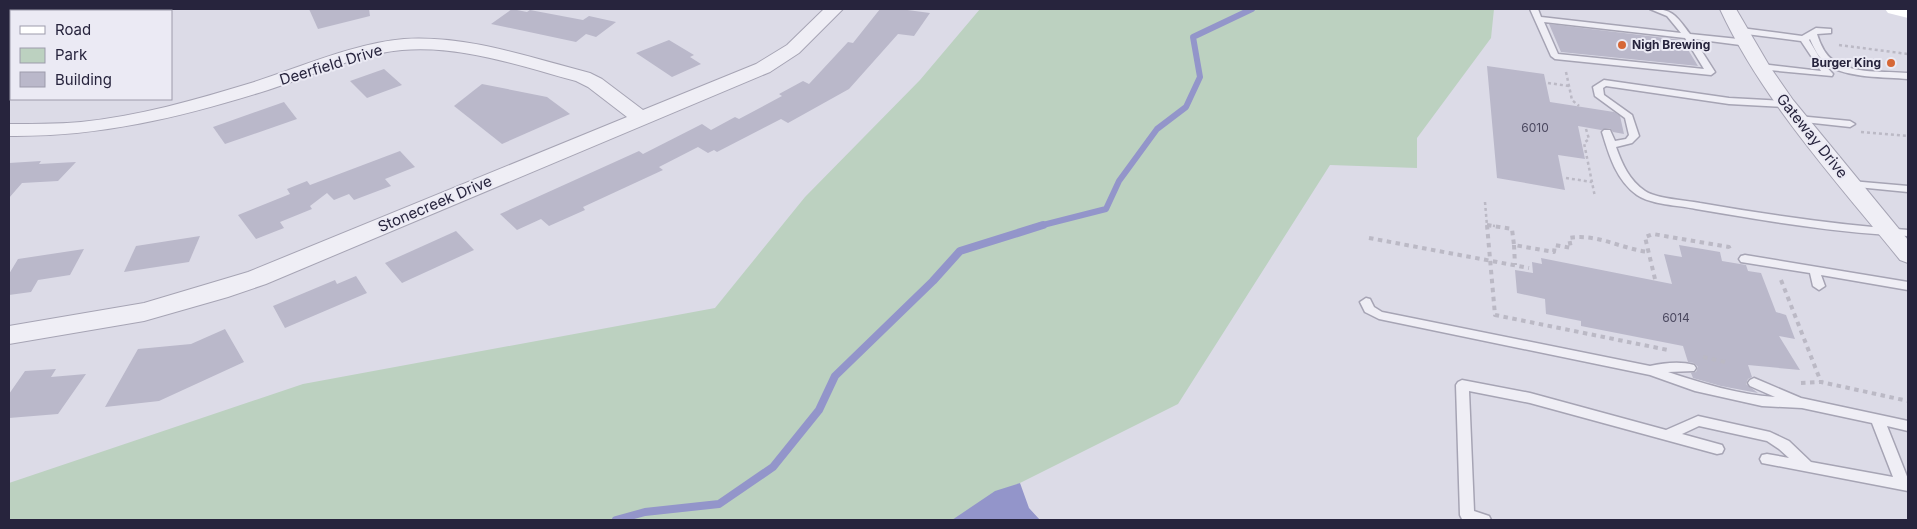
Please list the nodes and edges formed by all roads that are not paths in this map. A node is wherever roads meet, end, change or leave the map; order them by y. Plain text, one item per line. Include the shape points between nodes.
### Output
1 (834, 9) edge
2 (1534, 9) edge
3 (1654, 9) edge
4 (1728, 9) edge
5 (1895, 9) edge
6 (1908, 12) edge
7 (1538, 19) junction
8 (1828, 31) dead end
9 (1812, 33) junction
10 (1687, 35) junction
11 (1744, 37) junction
12 (1804, 39) junction
13 (1762, 67) junction
14 (1908, 76) edge
15 (1600, 96) junction
16 (1603, 110) dead end
17 (1792, 112) junction
18 (641, 118) junction
19 (1850, 124) dead end
20 (9, 130) edge
21 (1608, 132) dead end
22 (1611, 145) junction
23 (1851, 184) junction
24 (1908, 188) edge
25 (1899, 232) edge
26 (1908, 255) edge
27 (1745, 259) dead end
28 (1815, 272) junction
29 (1819, 286) dead end
30 (1908, 286) edge
31 (1366, 302) dead end
32 (9, 335) edge
33 (1690, 368) dead end
34 (1651, 371) junction
35 (1754, 383) dead end
36 (1802, 403) junction
37 (1877, 419) junction
38 (1908, 426) edge
39 (1667, 435) junction
40 (1717, 449) dead end
41 (1767, 459) dead end
42 (1806, 465) junction
43 (1905, 485) edge
44 (1484, 520) edge

1 - 18 street, Stonecreek Drive via 793,49 774,62
2 - 7 lane
3 - 10 lane via 1670,14
4 - 11 street, Gateway Drive
5 - 6 street
7 - 10 lane
7 - 10 lane via 1555,56 1711,72
8 - 9 lane
9 - 12 lane
9 - 14 lane via 1832,64 1853,70
10 - 11 lane
11 - 12 lane
11 - 13 street, Gateway Drive
12 - 13 lane via 1830,74
13 - 17 street, Gateway Drive
15 - 16 lane
15 - 17 lane via 1598,87 1604,83
15 - 22 lane via 1623,111 1632,125 1634,136
17 - 19 lane
17 - 23 street, Gateway Drive
18 - 20 street, Deerfield Drive via 583,77 468,48 433,43 386,47 204,104 151,117 72,128
18 - 32 street, Stonecreek Drive via 257,278 144,312
21 - 22 lane
22 - 25 lane via 1626,180 1635,191 1648,197 1778,220
23 - 24 lane
23 - 25 street, Gateway Drive
25 - 26 street, Gateway Drive
27 - 28 lane
28 - 29 lane
28 - 30 lane via 1832,272
31 - 34 lane via 1369,309 1379,315
33 - 34 lane via 1669,367
34 - 36 lane via 1695,386 1753,398
35 - 36 lane
36 - 37 lane
37 - 38 lane
37 - 43 lane
39 - 40 lane
39 - 42 lane via 1698,421 1752,432 1770,436
39 - 44 lane via 1530,398 1462,385 1467,515
41 - 42 lane
42 - 43 lane

